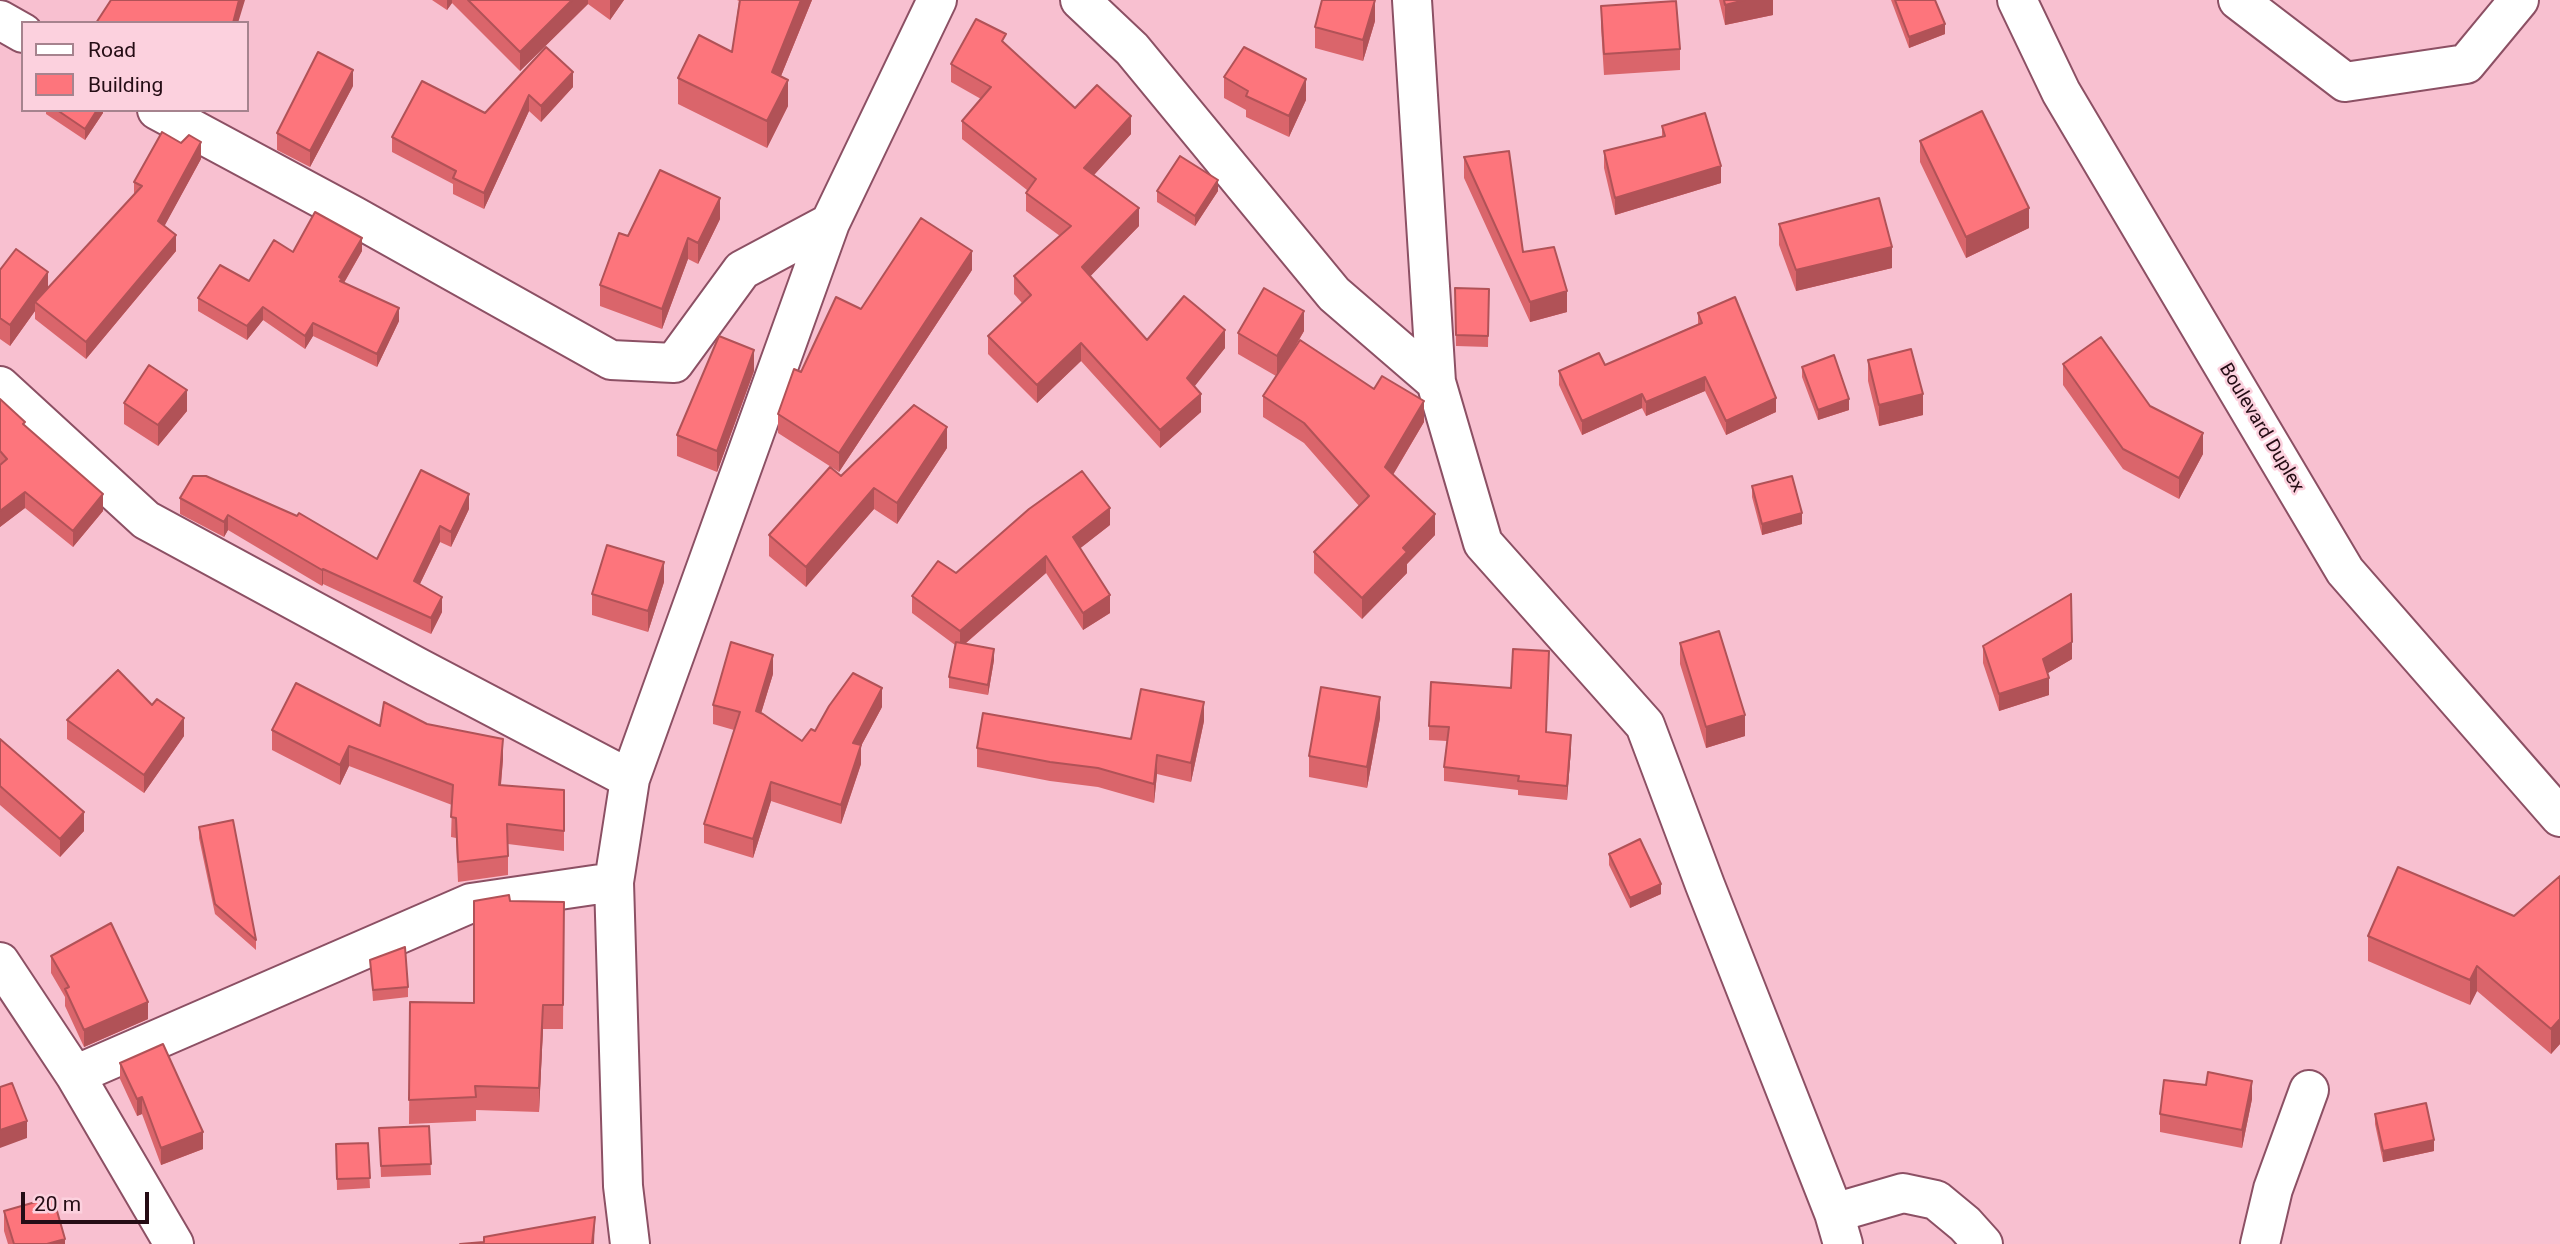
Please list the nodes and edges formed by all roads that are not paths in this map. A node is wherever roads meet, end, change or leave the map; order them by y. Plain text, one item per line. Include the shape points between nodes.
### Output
1 (937, 0) edge
2 (1080, 0) edge
3 (1412, 0) edge
4 (2017, 0) edge
5 (2238, 0) edge
6 (2519, 0) edge
7 (0, 20) edge
8 (21, 32) edge
9 (161, 112) edge
10 (830, 223) junction
11 (1436, 382) junction
12 (0, 386) edge
13 (630, 779) junction
14 (2560, 817) edge
15 (614, 881) junction
16 (4, 975) edge
17 (75, 1075) junction
18 (2309, 1090) dead end
19 (1838, 1229) edge
20 (174, 1244) edge
21 (631, 1244) edge
22 (1983, 1244) edge
23 (2260, 1244) edge

1 - 10 street
2 - 11 street via 1132,49 1334,294
3 - 11 street
4 - 14 street, Boulevard Duplex via 2061,92 2346,571
5 - 6 street via 2345,82 2466,64
7 - 8 street
9 - 10 street via 611,360 674,363 742,270
10 - 13 street
11 - 19 street via 1483,543 1645,725
12 - 13 street via 146,520
13 - 15 street
15 - 17 street via 471,903
15 - 21 street via 623,1186
16 - 17 street
17 - 20 street
18 - 23 street via 2273,1189
19 - 22 street via 1903,1193 1936,1200

